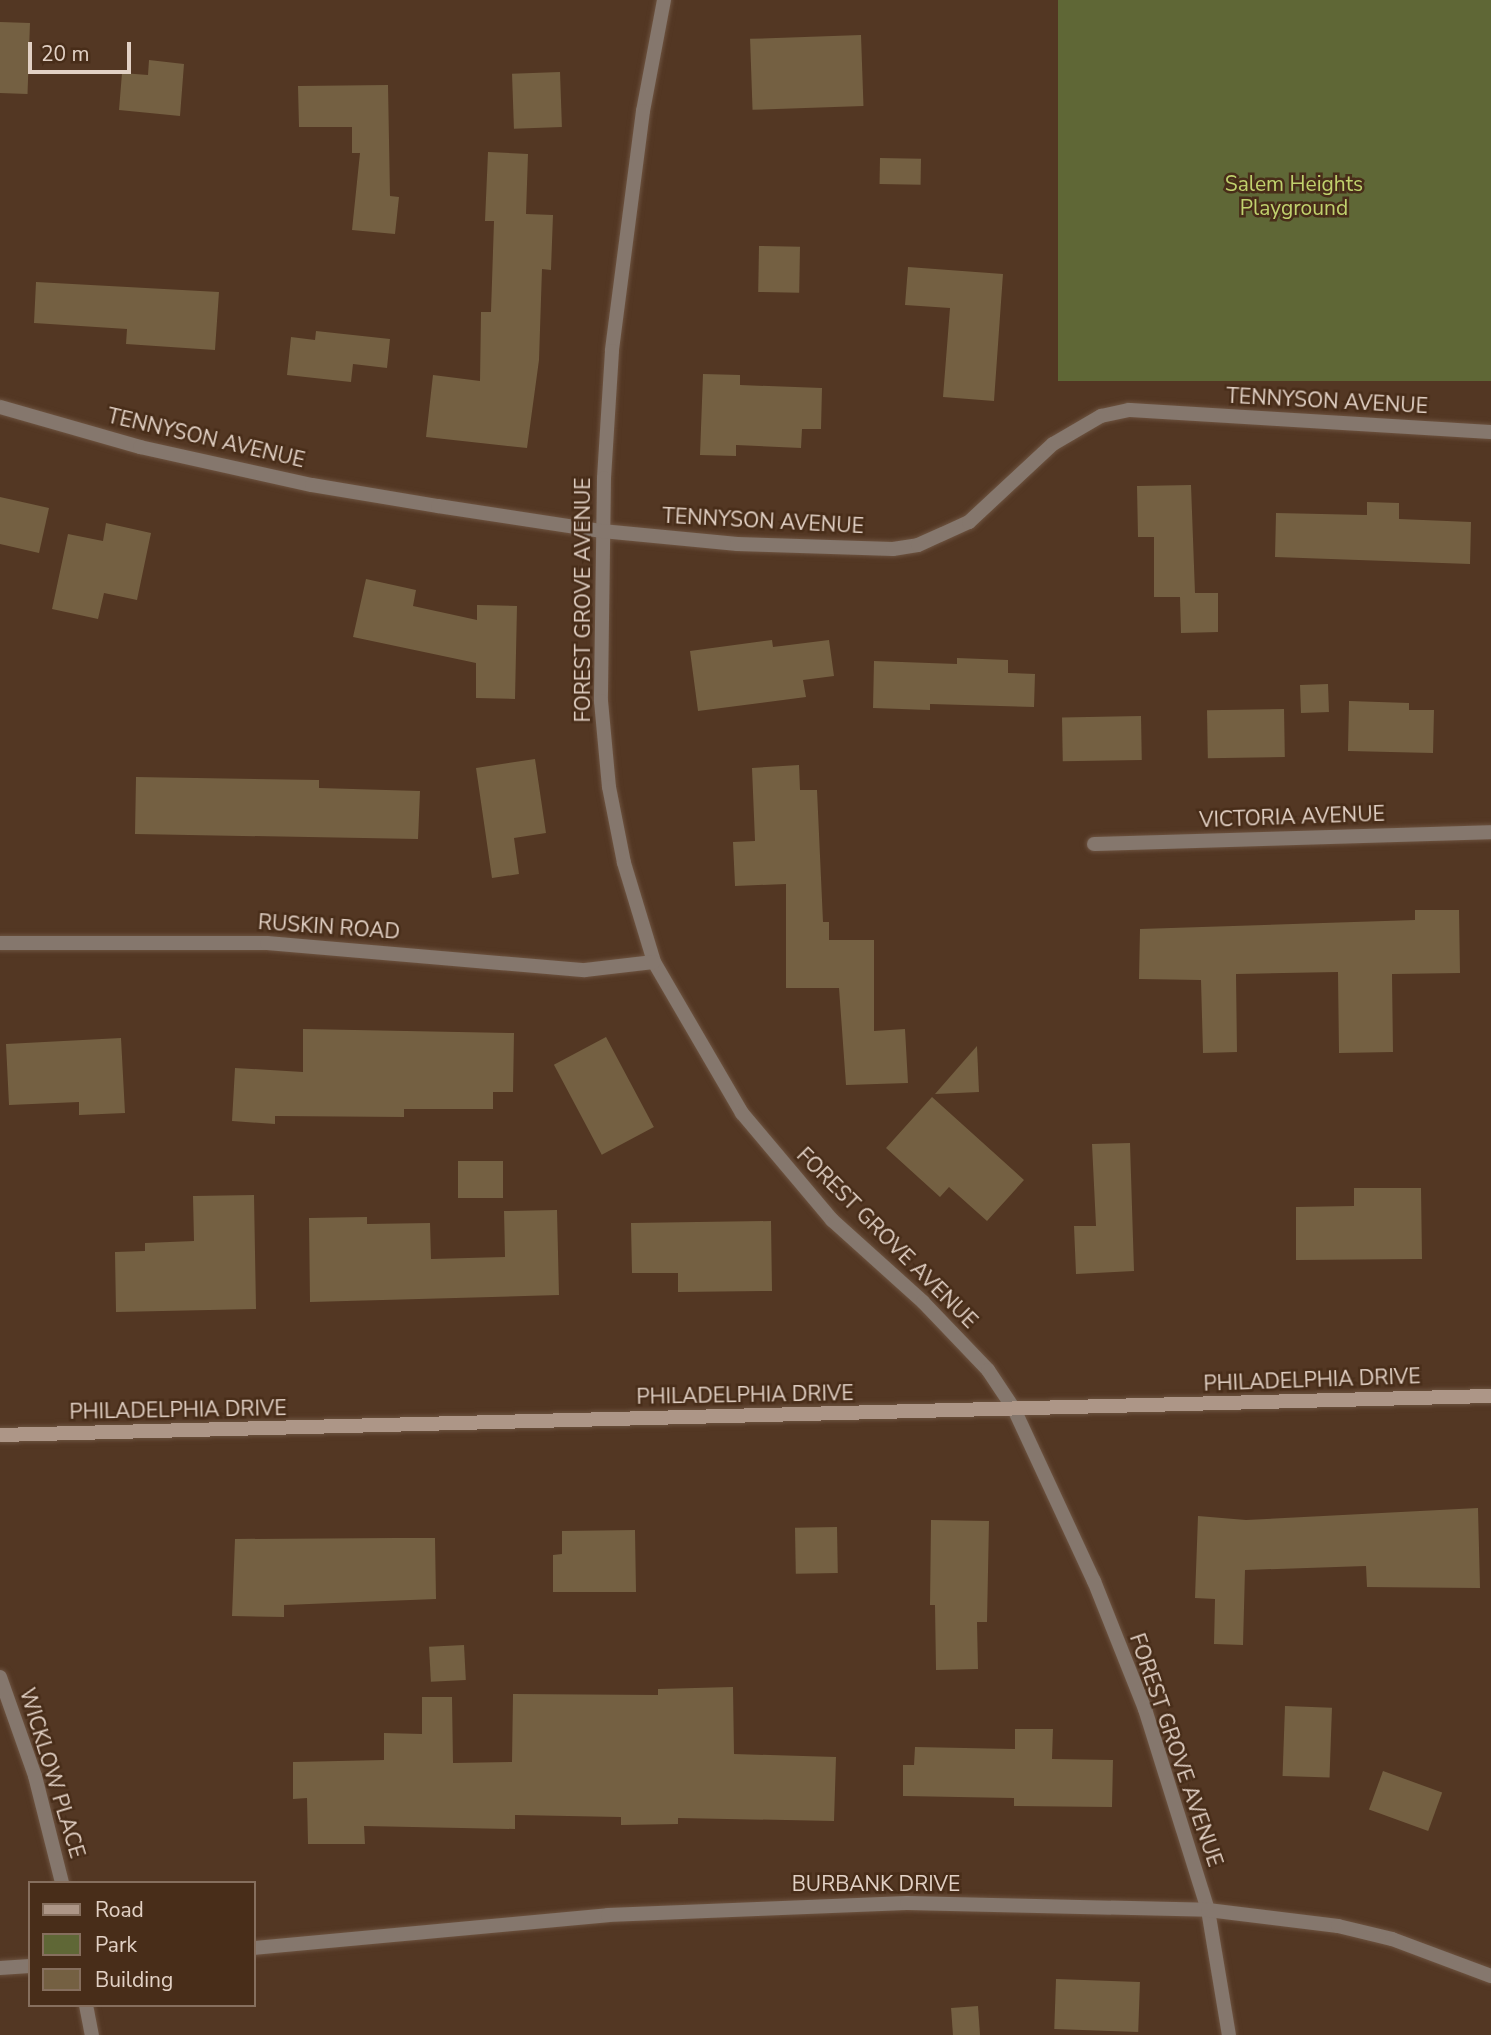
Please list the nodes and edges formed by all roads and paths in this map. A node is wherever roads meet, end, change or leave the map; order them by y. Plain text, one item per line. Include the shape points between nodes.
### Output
1 (664, 0) edge
2 (0, 407) edge
3 (1491, 432) edge
4 (603, 531) junction
5 (1491, 832) edge
6 (1094, 844) dead end
7 (0, 943) edge
8 (654, 962) junction
9 (1491, 1396) edge
10 (1014, 1409) junction
11 (0, 1435) edge
12 (0, 1676) edge
13 (62, 1881) edge
14 (1208, 1910) junction
15 (256, 1948) edge
16 (28, 1966) edge
17 (0, 1968) edge
18 (1491, 1976) edge
19 (86, 2007) edge
20 (92, 2035) edge
21 (1229, 2035) edge

1 - 4 street, FOREST GROVE AVENUE via 643,111 612,351
2 - 4 street, TENNYSON AVENUE via 140,447 312,485
3 - 4 street, TENNYSON AVENUE via 1129,410 1077,428 969,522 918,545 893,550 737,544
4 - 8 street, FOREST GROVE AVENUE via 600,661 609,787 624,863
5 - 6 street, VICTORIA AVENUE
7 - 8 street, RUSKIN ROAD via 267,943 585,970
8 - 10 street, FOREST GROVE AVENUE via 712,1068 774,1155 832,1220 923,1302 988,1370
9 - 10 main road, PHILADELPHIA DRIVE
10 - 11 main road, PHILADELPHIA DRIVE
10 - 14 street, FOREST GROVE AVENUE via 1094,1581 1145,1709
12 - 13 street, WICKLOW PLACE via 36,1776
14 - 15 street, BURBANK DRIVE via 807,1905 495,1924
14 - 18 street, BURBANK DRIVE via 1338,1926 1392,1939
14 - 21 street, FOREST GROVE AVENUE
16 - 17 street
19 - 20 street

